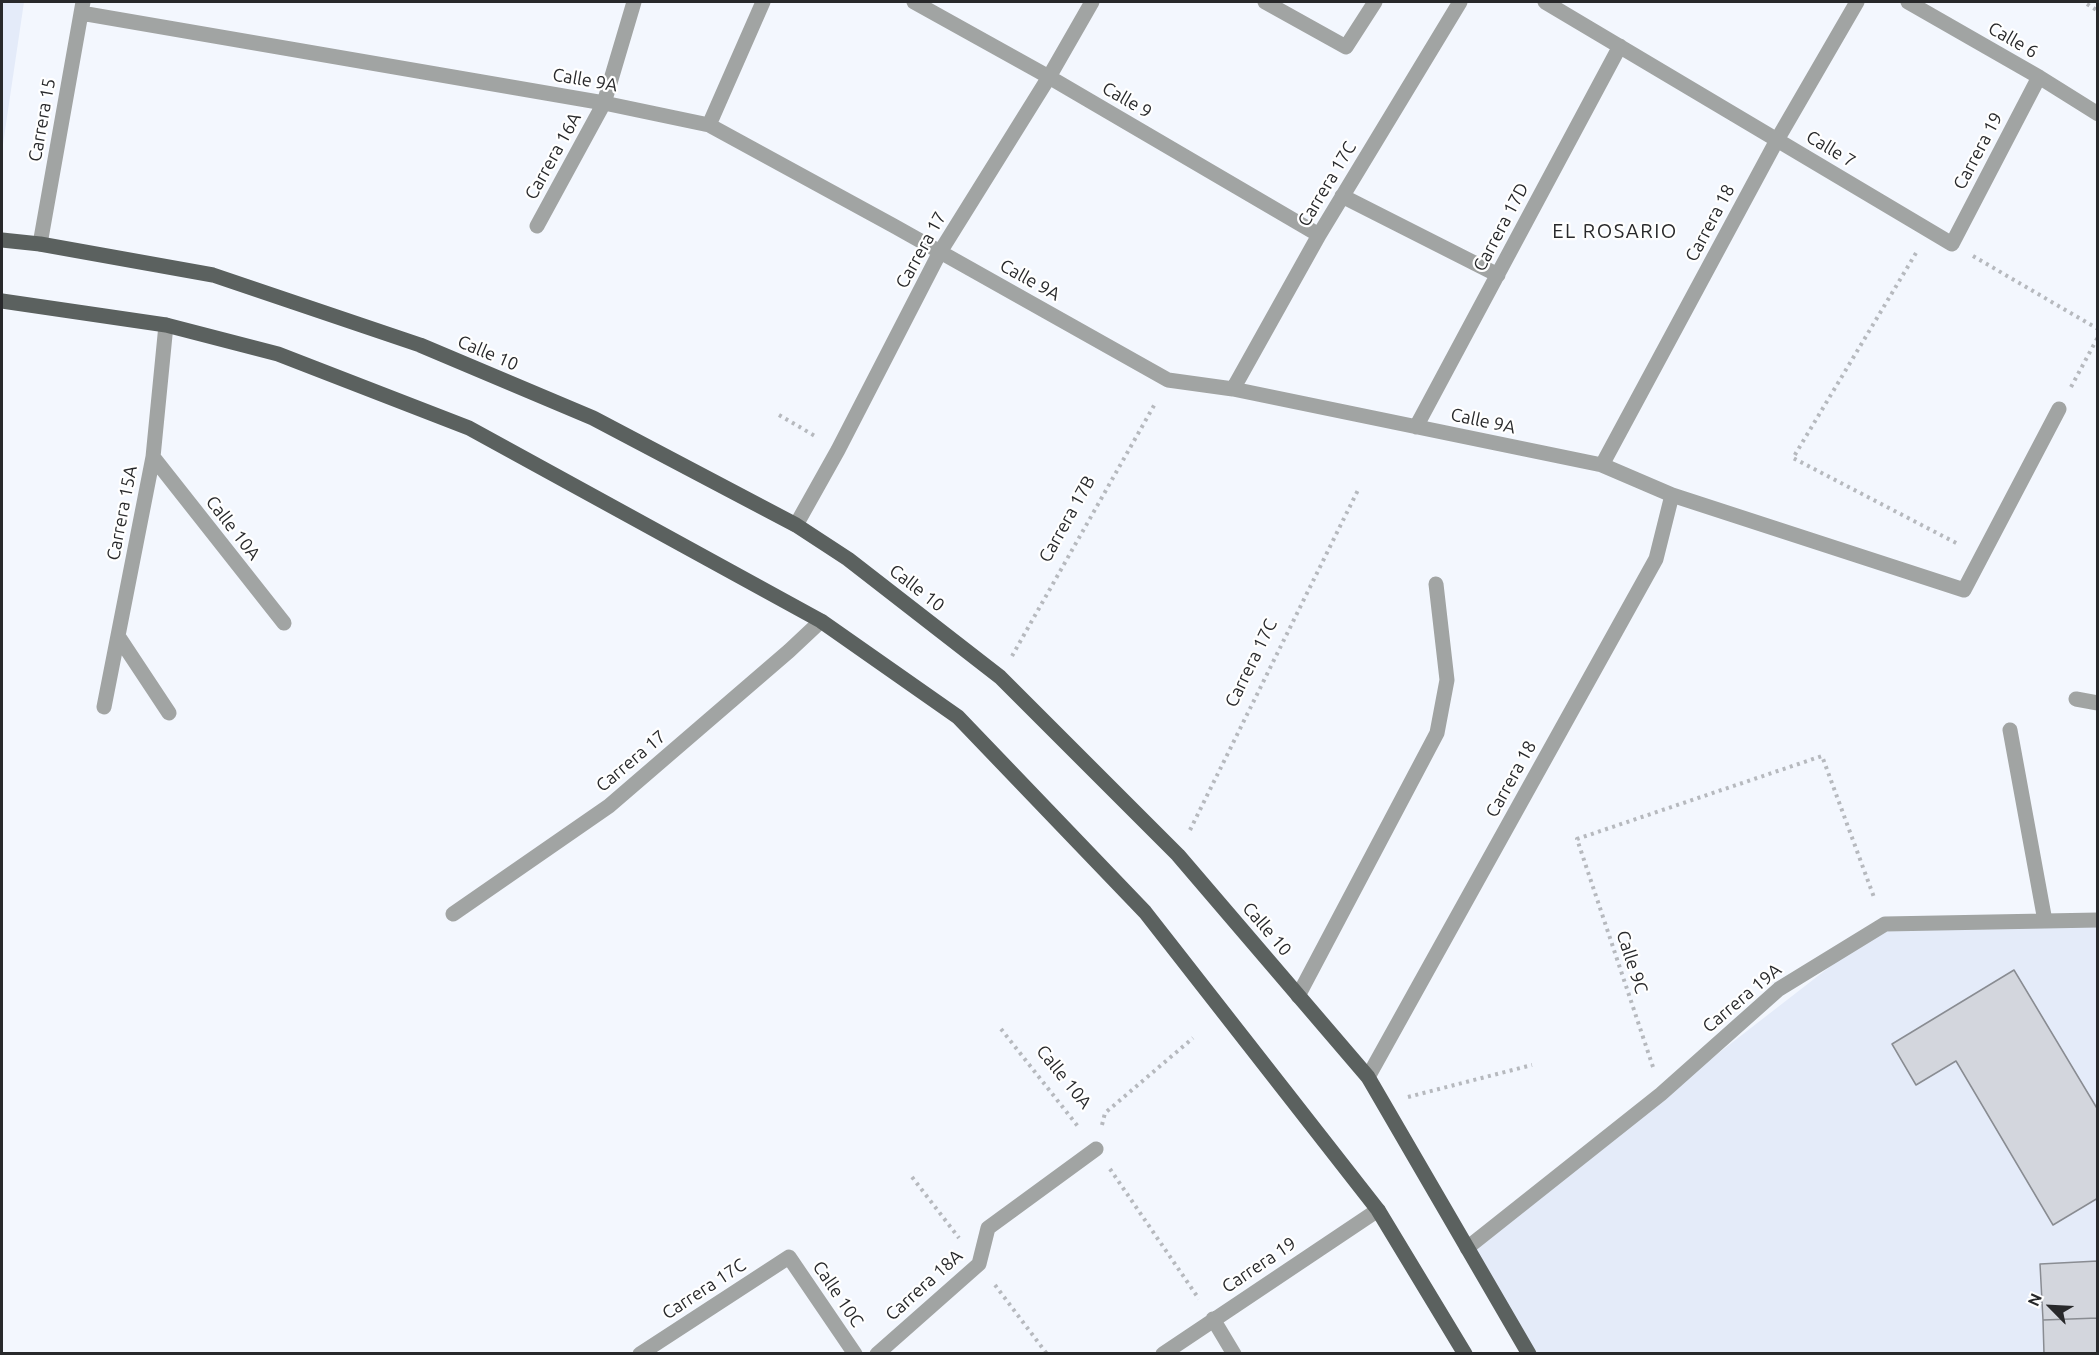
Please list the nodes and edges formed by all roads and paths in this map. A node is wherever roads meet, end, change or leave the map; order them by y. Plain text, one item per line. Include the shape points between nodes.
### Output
1 (634, 2) edge
2 (763, 2) edge
3 (914, 2) edge
4 (1092, 2) edge
5 (1265, 2) edge
6 (1375, 2) edge
7 (1460, 2) edge
8 (1545, 2) edge
9 (1857, 2) edge
10 (1908, 2) edge
11 (2087, 4) dead end
12 (82, 8) edge
13 (2097, 11) edge
14 (1620, 46) junction
15 (1049, 76) junction
16 (2039, 77) junction
17 (604, 103) junction
18 (2097, 114) edge
19 (709, 124) junction
20 (1777, 140) junction
21 (1342, 196) junction
22 (537, 226) dead end
23 (1930, 230) junction
24 (1319, 235) junction
25 (2, 240) edge
26 (40, 244) junction
27 (1952, 244) junction
28 (940, 252) junction
29 (1498, 275) junction
30 (2, 301) edge
31 (166, 325) junction
32 (2097, 329) edge
33 (2097, 337) edge
34 (1168, 380) junction
35 (1233, 389) junction
36 (2059, 409) joint
37 (780, 415) dead end
38 (1416, 427) junction
39 (838, 450) junction
40 (153, 457) junction
41 (1602, 465) junction
42 (1359, 488) dead end
43 (1672, 495) junction
44 (796, 525) junction
45 (1982, 556) junction
46 (1436, 584) dead end
47 (821, 621) junction
48 (284, 623) dead end
49 (118, 636) junction
50 (1000, 677) junction
51 (2076, 699) dead end
52 (2097, 703) edge
53 (104, 706) dead end
54 (170, 713) dead end
55 (2010, 730) dead end
56 (1178, 855) junction
57 (453, 914) dead end
58 (2097, 920) edge
59 (2045, 921) junction
60 (1885, 924) junction
61 (1298, 996) junction
62 (1000, 1029) dead end
63 (1193, 1038) dead end
64 (1532, 1065) dead end
65 (1368, 1077) junction
66 (1661, 1094) junction
67 (1383, 1103) junction
68 (1096, 1149) junction
69 (1378, 1210) junction
70 (1467, 1248) junction
71 (789, 1257) joint
72 (1213, 1319) junction
73 (640, 1353) edge
74 (855, 1353) edge
75 (877, 1353) edge
76 (1163, 1353) edge
77 (1234, 1353) edge
78 (1464, 1353) edge
79 (1530, 1353) edge

1 - 17 street, Carrera 16A
2 - 19 street
3 - 15 street, Calle 9
4 - 15 street, Carrera 17
5 - 6 street via 1346,47
7 - 21 street, Carrera 17C
8 - 14 street, Calle 7
9 - 20 street, Carrera 18
10 - 16 street, Calle 6
11 - 13 path
12 - 17 street, Calle 9A
12 - 26 street, Carrera 15
14 - 20 street, Calle 7
14 - 29 street, Carrera 17D
15 - 24 street, Calle 9
15 - 28 street, Carrera 17
16 - 18 street, Calle 6
16 - 27 street, Carrera 19
17 - 19 street, Calle 9A
17 - 22 street, Carrera 16A
19 - 28 street, Calle 9A
20 - 23 street, Calle 7
20 - 41 street, Carrera 18
21 - 24 street, Carrera 17C
21 - 29 street
23 - 27 street, Calle 7
23 - 45 path via 1793,458
24 - 35 street, Carrera 17C
25 - 26 main road, Calle 10
26 - 44 main road, Calle 10 via 213,275 420,345 593,418
27 - 32 path
28 - 34 street, Calle 9A
28 - 39 street, Carrera 17
29 - 38 street, Carrera 17D
30 - 31 main road
31 - 40 street, Carrera 15A
31 - 47 main road via 278,354 469,428
33 - 36 path
34 - 35 street, Calle 9A
34 - 50 path, Carrera 17B
35 - 38 street, Calle 9A
36 - 45 street
37 - 39 path
38 - 41 street, Calle 9A
39 - 44 street, Carrera 17
40 - 48 street, Calle 10A
40 - 49 street, Carrera 15A
41 - 43 street, Calle 9A
42 - 56 path, Carrera 17C
43 - 45 street, Calle 9A via 1964,590
43 - 65 street, Carrera 18 via 1656,559
44 - 50 main road, Calle 10 via 848,559
46 - 61 street via 1447,680 1437,733
47 - 57 street, Carrera 17 via 609,806
47 - 69 main road via 958,717 1145,912
49 - 53 street, Carrera 15A
49 - 54 street
50 - 56 main road, Calle 10
51 - 52 street
55 - 59 street
56 - 61 main road, Calle 10
58 - 59 street
59 - 60 street
60 - 66 street, Carrera 19A via 1779,989
60 - 66 path, Calle 9C via 1822,756 1577,840
61 - 65 main road, Calle 10
62 - 68 path, Calle 10A
63 - 68 path via 1104,1113
64 - 67 path
65 - 67 main road, Calle 10
66 - 70 street, Carrera 19A
67 - 70 main road, Calle 10
68 - 72 path, Calle 10A
68 - 75 street, Carrera 18A via 988,1228 979,1264
69 - 72 street, Carrera 19
69 - 78 main road
70 - 79 main road, Calle 10
71 - 73 street, Carrera 17C
71 - 74 street, Calle 10C
72 - 76 street, Carrera 19
72 - 77 street

